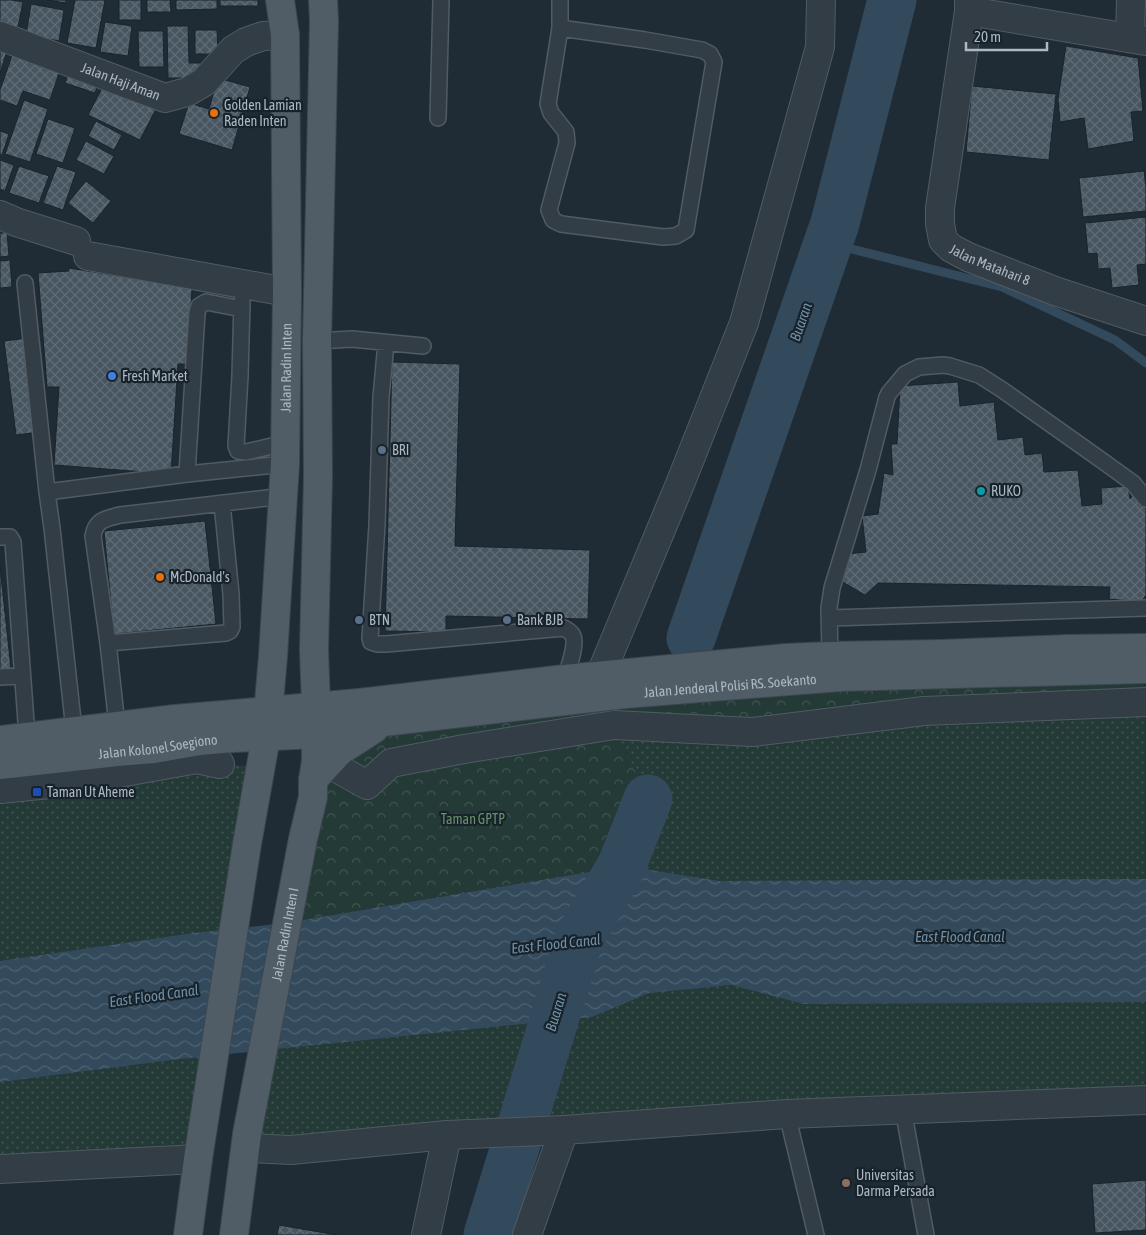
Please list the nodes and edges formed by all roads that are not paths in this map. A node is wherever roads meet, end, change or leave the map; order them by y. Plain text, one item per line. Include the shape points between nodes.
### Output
1 (280, 0) edge
2 (323, 0) edge
3 (441, 0) edge
4 (560, 0) edge
5 (821, 0) edge
6 (1131, 0) edge
7 (969, 6) edge
8 (560, 28) junction
9 (285, 34) junction
10 (0, 36) edge
11 (1138, 39) edge
12 (438, 118) dead end
13 (0, 215) edge
14 (25, 283) dead end
15 (287, 292) junction
16 (1146, 321) edge
17 (318, 341) junction
18 (386, 343) junction
19 (423, 346) dead end
20 (285, 454) junction
21 (187, 474) junction
22 (47, 492) junction
23 (284, 496) junction
24 (1146, 499) edge
25 (222, 503) junction
26 (0, 537) edge
27 (1146, 608) edge
28 (830, 618) junction
29 (108, 643) junction
30 (1146, 648) edge
31 (830, 656) junction
32 (1146, 669) edge
33 (22, 676) junction
34 (600, 676) junction
35 (0, 677) edge
36 (565, 679) junction
37 (626, 683) junction
38 (1146, 702) edge
39 (316, 706) junction
40 (383, 722) junction
41 (267, 724) junction
42 (117, 726) junction
43 (74, 730) junction
44 (316, 734) junction
45 (27, 736) junction
46 (0, 740) edge
47 (200, 741) junction
48 (220, 764) dead end
49 (0, 765) edge
50 (321, 772) junction
51 (258, 780) junction
52 (0, 789) edge
53 (1146, 1100) edge
54 (903, 1109) junction
55 (787, 1114) junction
56 (550, 1131) junction
57 (447, 1135) junction
58 (246, 1141) junction
59 (198, 1159) junction
60 (0, 1169) edge
61 (188, 1235) edge
62 (234, 1235) edge
63 (426, 1235) edge
64 (527, 1235) edge
65 (816, 1235) edge
66 (926, 1235) edge

1 - 9 main road, Jalan Radin Inten
2 - 17 main road
3 - 12 lane
4 - 8 lane
5 - 34 street via 820,47 744,323
6 - 11 street
7 - 11 street
7 - 16 street, Jalan Matahari 8 via 940,208 943,240 968,257 1055,291
8 - 8 lane via 654,41 710,54 714,62 686,230 676,236 561,224 553,220 549,210 567,143 566,132 548,104
9 - 10 street, Jalan Haji Aman via 246,42 233,50 204,82 187,92 165,98
9 - 15 main road, Jalan Radin Inten
13 - 15 street via 82,248
14 - 22 lane
15 - 20 main road, Jalan Radin Inten
17 - 18 lane
17 - 39 main road
18 - 19 lane
18 - 36 lane via 371,642 386,644 564,628 573,636
20 - 21 lane
20 - 21 lane via 238,450 242,305 206,302 199,306 197,313
20 - 23 main road, Jalan Radin Inten
21 - 22 lane
22 - 43 lane
23 - 25 lane
23 - 41 main road, Jalan Radin Inten
24 - 28 lane via 1133,483 1001,388 950,366 919,367 905,374 887,397 832,588
25 - 29 lane via 120,515 102,520 95,527 93,536
25 - 29 lane via 231,594 230,631
26 - 33 lane via 10,537 13,542
27 - 28 lane
28 - 31 lane
29 - 42 lane
30 - 31 main road, Jalan Jenderal Polisi RS. Soekanto
31 - 37 main road, Jalan Jenderal Polisi RS. Soekanto via 786,658
32 - 37 main road, Jalan Jenderal Polisi RS. Soekanto via 764,682
33 - 35 lane
33 - 45 lane
34 - 36 main road, Jalan Jenderal Polisi RS. Soekanto
34 - 37 main road, Jalan Jenderal Polisi RS. Soekanto
36 - 39 main road, Jalan Jenderal Polisi RS. Soekanto
37 - 40 main road, Jalan Jenderal Polisi RS. Soekanto
38 - 50 street via 924,711 752,732 614,725 391,763 367,785
39 - 41 main road, Jalan Kolonel Soegiono
39 - 44 main road
40 - 44 main road, Jalan Jenderal Polisi RS. Soekanto
40 - 50 main road via 340,751
41 - 42 main road, Jalan Kolonel Soegiono
41 - 44 main road, Jalan Kolonel Soegiono
41 - 47 main road, Jalan Kolonel Soegiono
41 - 51 main road
42 - 43 main road, Jalan Kolonel Soegiono
43 - 45 main road, Jalan Kolonel Soegiono
44 - 50 main road, Jalan Radin Inten I via 316,761
45 - 46 main road, Jalan Kolonel Soegiono
47 - 49 main road, Jalan Kolonel Soegiono
47 - 51 main road via 220,754 235,757 250,766
48 - 52 street via 196,759 69,782
50 - 58 main road, Jalan Radin Inten I via 303,840
51 - 59 main road
53 - 54 street
54 - 55 street
54 - 66 lane
55 - 56 street
55 - 65 lane
56 - 57 street
56 - 64 street
57 - 58 street via 292,1150
57 - 63 street
58 - 62 main road, Jalan Radin Inten I
59 - 60 street
59 - 61 main road

